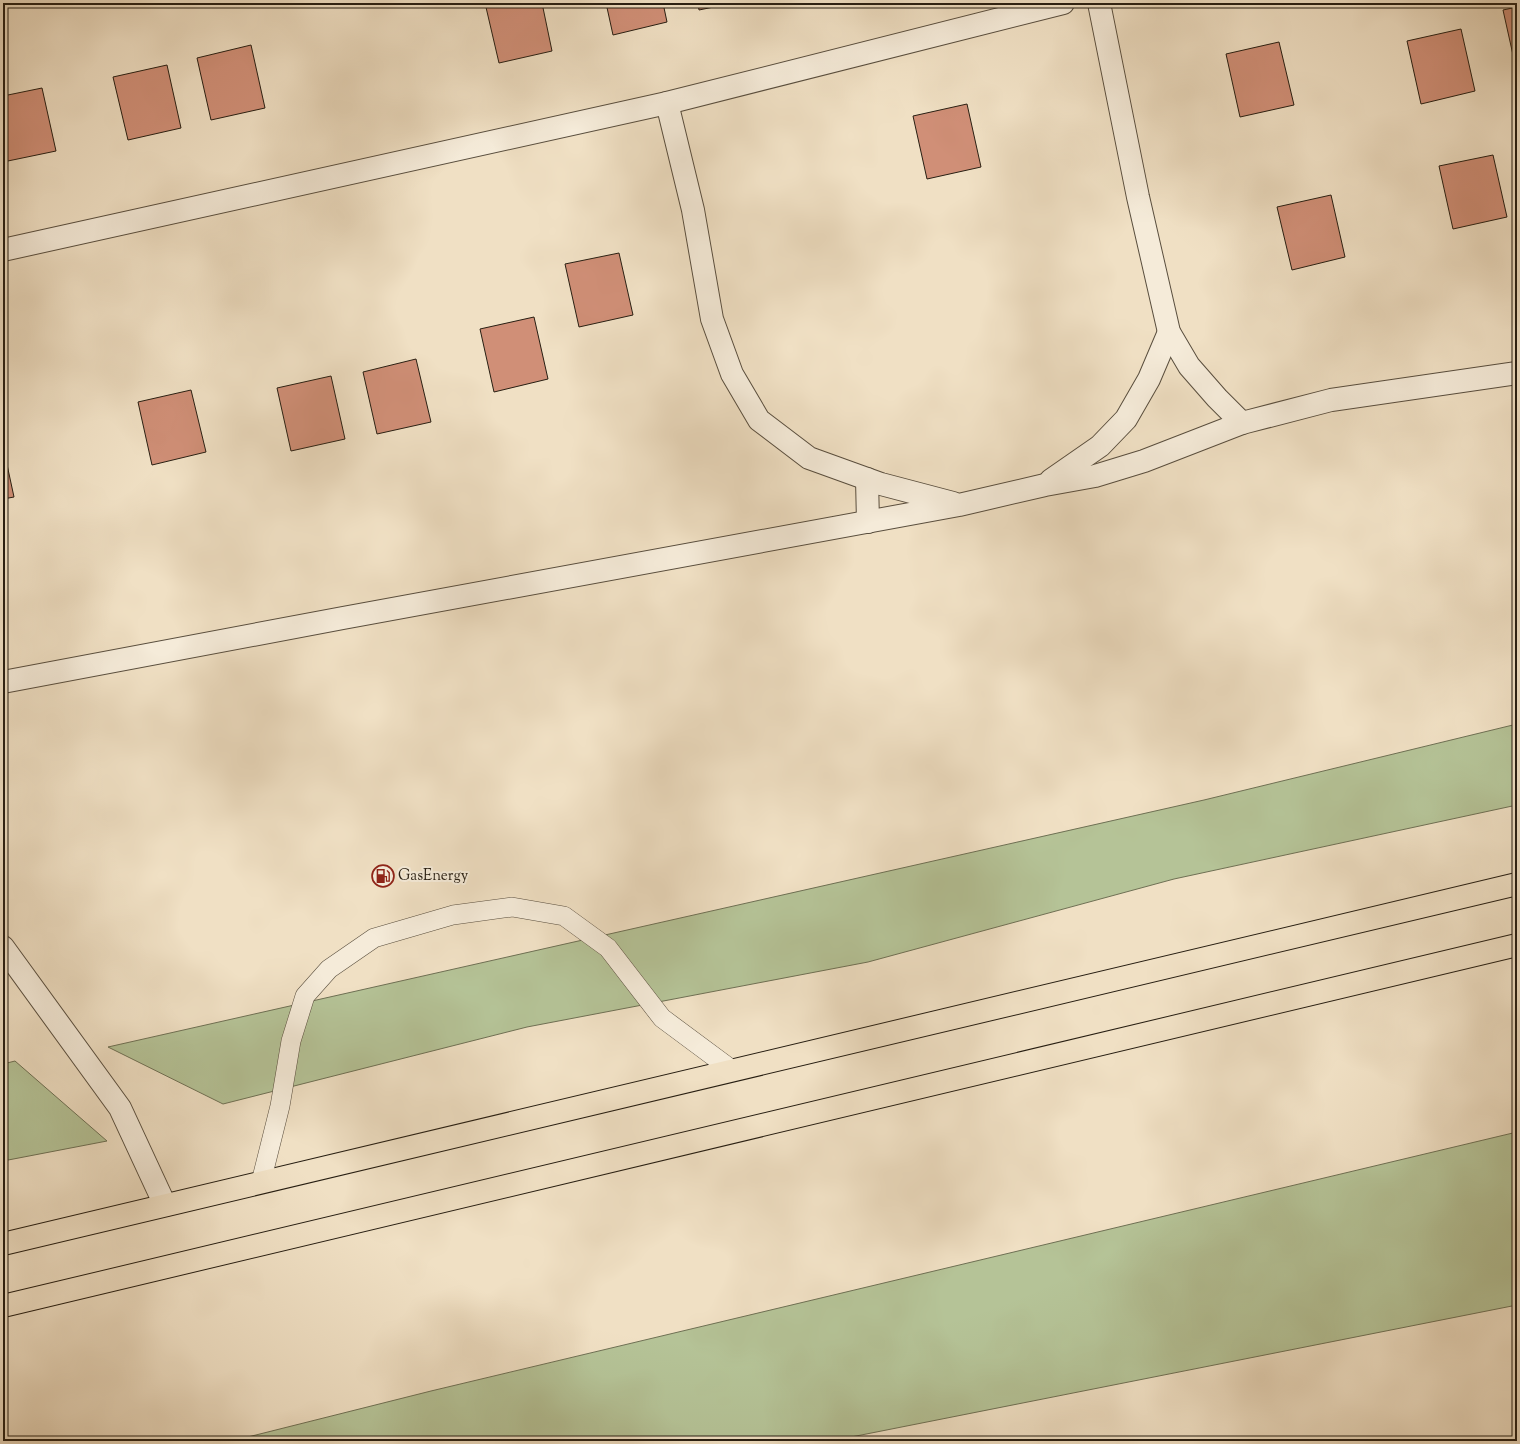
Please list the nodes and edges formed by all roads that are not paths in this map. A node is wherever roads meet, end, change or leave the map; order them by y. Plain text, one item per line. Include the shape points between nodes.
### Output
1 (1063, 3) edge
2 (1099, 3) edge
3 (667, 103) junction
4 (3, 250) edge
5 (1169, 332) junction
6 (1517, 373) edge
7 (1242, 423) junction
8 (867, 479) junction
9 (1045, 485) junction
10 (959, 505) junction
11 (868, 522) junction
12 (3, 682) edge
13 (1517, 884) edge
14 (1517, 945) edge
15 (3, 947) edge
16 (732, 1070) junction
17 (261, 1182) junction
18 (165, 1205) junction
19 (3, 1244) edge
20 (3, 1306) edge

1 - 3 street
2 - 5 street via 1138,198
3 - 4 street
3 - 8 street via 693,210 712,319 732,374 759,420 809,458
5 - 7 street via 1189,366
5 - 9 street via 1150,379 1126,419 1100,446
6 - 7 street via 1331,400
7 - 9 street via 1144,461 1095,476
8 - 10 street
8 - 11 street
9 - 10 street
10 - 11 street
11 - 12 street
13 - 16 highway
14 - 20 highway
15 - 18 street via 120,1108
16 - 17 highway
16 - 17 lane via 662,1018 608,948 564,916 512,907 453,915 374,938 329,969 305,996 291,1041 280,1106
17 - 18 highway
18 - 19 highway

